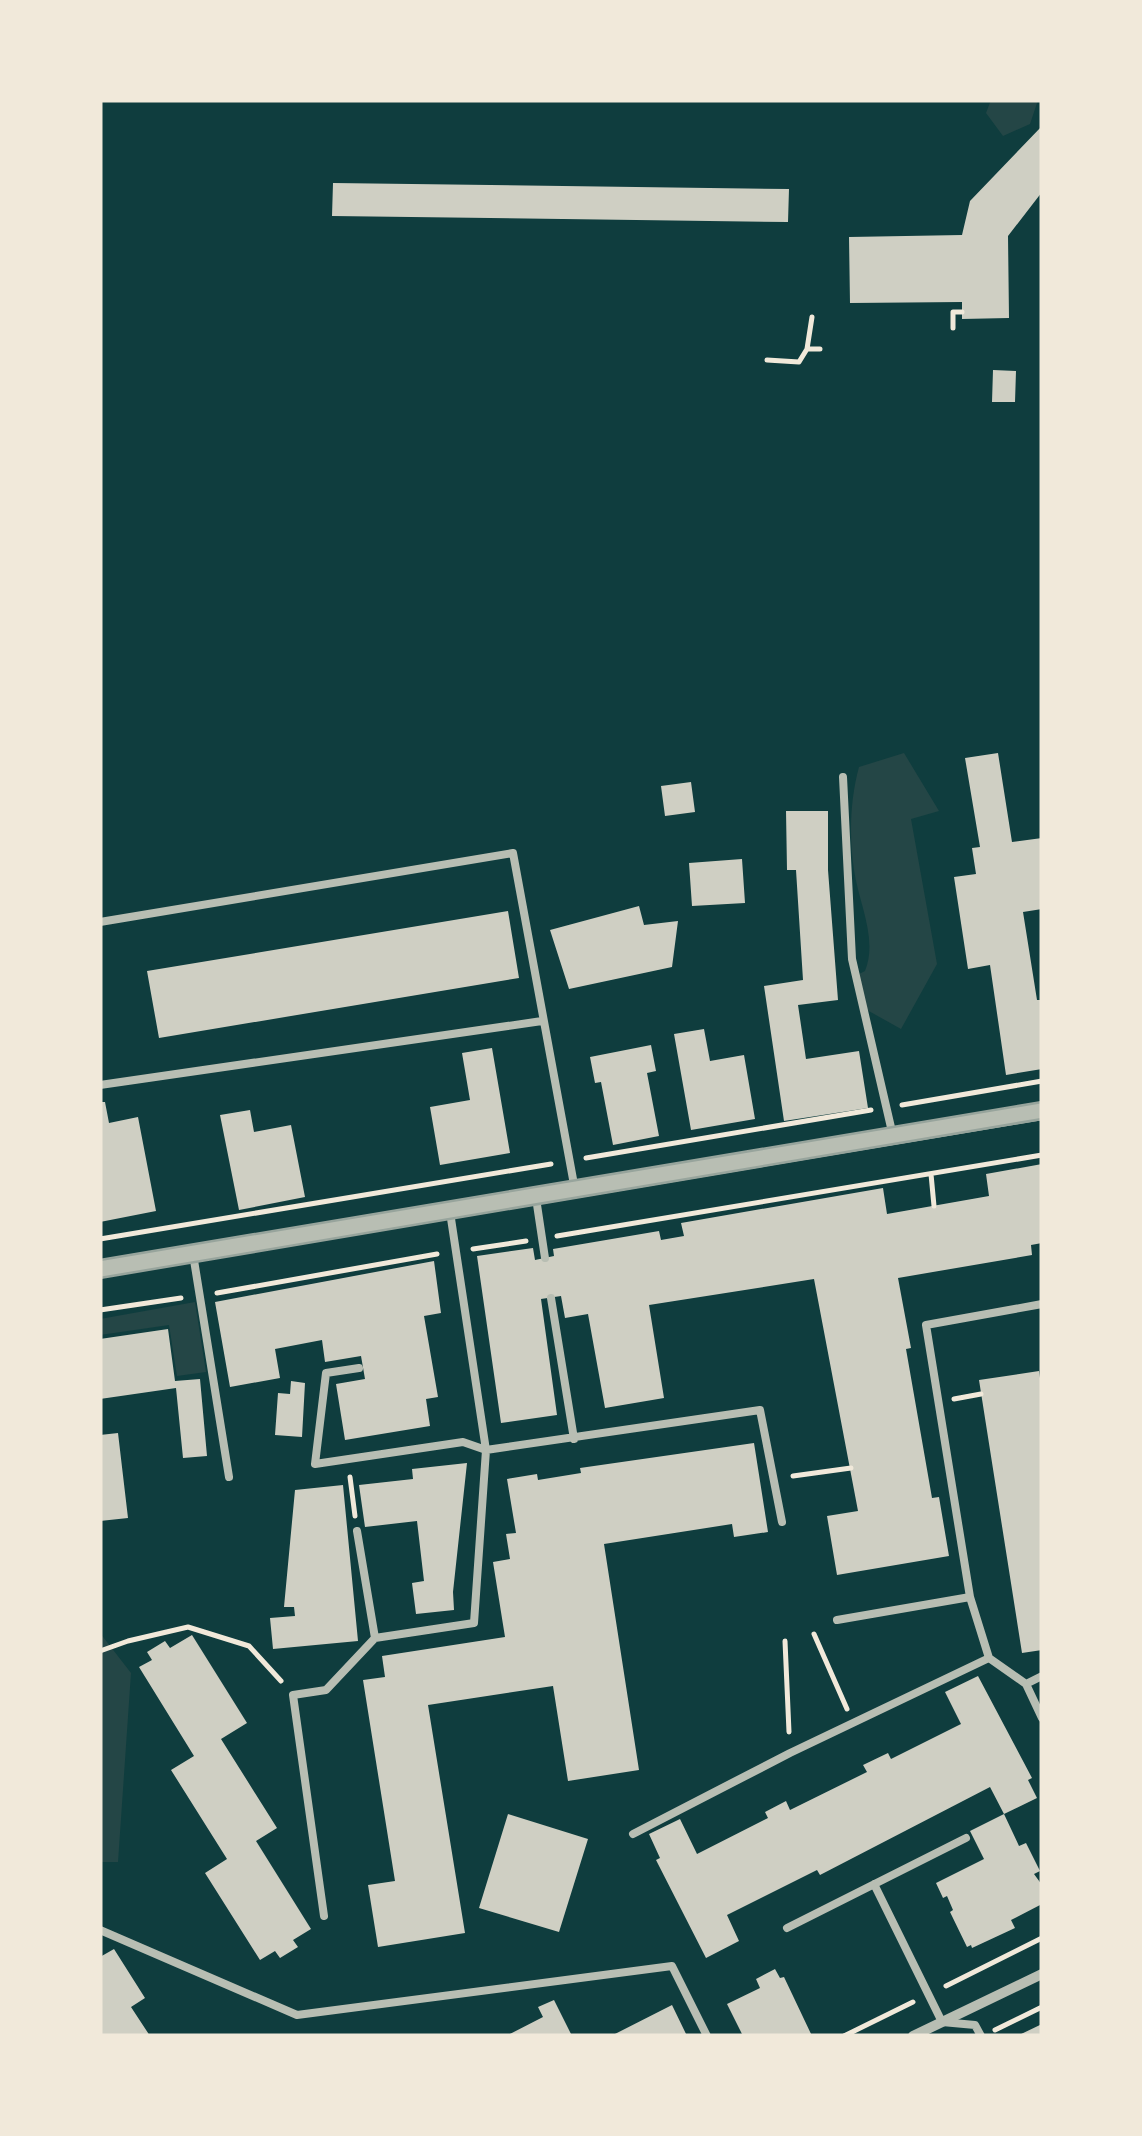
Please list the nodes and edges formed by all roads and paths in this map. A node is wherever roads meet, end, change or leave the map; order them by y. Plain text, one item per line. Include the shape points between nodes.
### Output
1 (962, 312) dead end
2 (812, 317) dead end
3 (953, 328) dead end
4 (807, 348) junction
5 (820, 349) dead end
6 (766, 360) dead end
7 (843, 777) dead end
8 (100, 922) edge
9 (542, 1021) junction
10 (100, 1084) edge
11 (1042, 1111) edge
12 (893, 1136) junction
13 (1042, 1154) edge
14 (930, 1174) junction
15 (575, 1190) junction
16 (536, 1197) junction
17 (934, 1206) dead end
18 (450, 1212) junction
19 (542, 1239) junction
20 (455, 1251) junction
21 (193, 1254) junction
22 (545, 1258) dead end
23 (100, 1269) edge
24 (199, 1296) junction
25 (551, 1298) dead end
26 (1042, 1304) edge
27 (100, 1310) edge
28 (359, 1368) dead end
29 (574, 1439) junction
30 (486, 1450) junction
31 (347, 1459) junction
32 (850, 1468) dead end
33 (229, 1478) dead end
34 (778, 1478) dead end
35 (782, 1522) dead end
36 (357, 1532) joint
37 (970, 1596) junction
38 (837, 1620) dead end
39 (814, 1634) dead end
40 (376, 1638) junction
41 (785, 1640) dead end
42 (100, 1651) edge
43 (988, 1658) junction
44 (1042, 1676) edge
45 (1026, 1684) junction
46 (293, 1695) junction
47 (1042, 1718) edge
48 (854, 1724) junction
49 (790, 1753) junction
50 (633, 1834) dead end
51 (966, 1838) dead end
52 (874, 1884) junction
53 (324, 1916) dead end
54 (787, 1928) dead end
55 (100, 1930) edge
56 (1042, 1974) edge
57 (1042, 2007) edge
58 (939, 2028) edge
59 (708, 2036) edge
60 (912, 2036) edge
61 (982, 2036) edge

1 - 3 path via 953,312
2 - 4 path
4 - 5 path
4 - 6 path via 799,362
7 - 12 lane via 852,959
8 - 9 lane via 514,852
9 - 10 lane
9 - 15 lane
11 - 12 street
12 - 15 street
13 - 14 path
14 - 17 path
14 - 19 path
15 - 16 street
16 - 18 street
16 - 19 lane
18 - 20 lane
18 - 21 street
19 - 20 path
19 - 22 lane
20 - 24 path
20 - 30 lane
21 - 23 street
21 - 24 lane
24 - 27 path
24 - 33 lane
25 - 29 lane
26 - 37 lane via 926,1325
28 - 31 lane via 326,1374 315,1464
29 - 30 lane
29 - 35 lane via 760,1410
30 - 31 lane via 463,1442
30 - 40 lane via 474,1623
31 - 36 path
32 - 34 path
36 - 40 lane
37 - 38 lane
37 - 43 lane
39 - 48 path
40 - 46 lane via 326,1690
41 - 49 path
42 - 46 path via 188,1626 249,1646
43 - 45 lane
43 - 48 lane
44 - 45 lane
45 - 47 lane
46 - 53 lane
48 - 49 lane
49 - 50 lane
51 - 52 lane
52 - 54 lane
52 - 58 lane
55 - 59 lane via 297,2014 672,1966
56 - 58 street
57 - 61 path
58 - 60 street
58 - 61 lane via 975,2025

